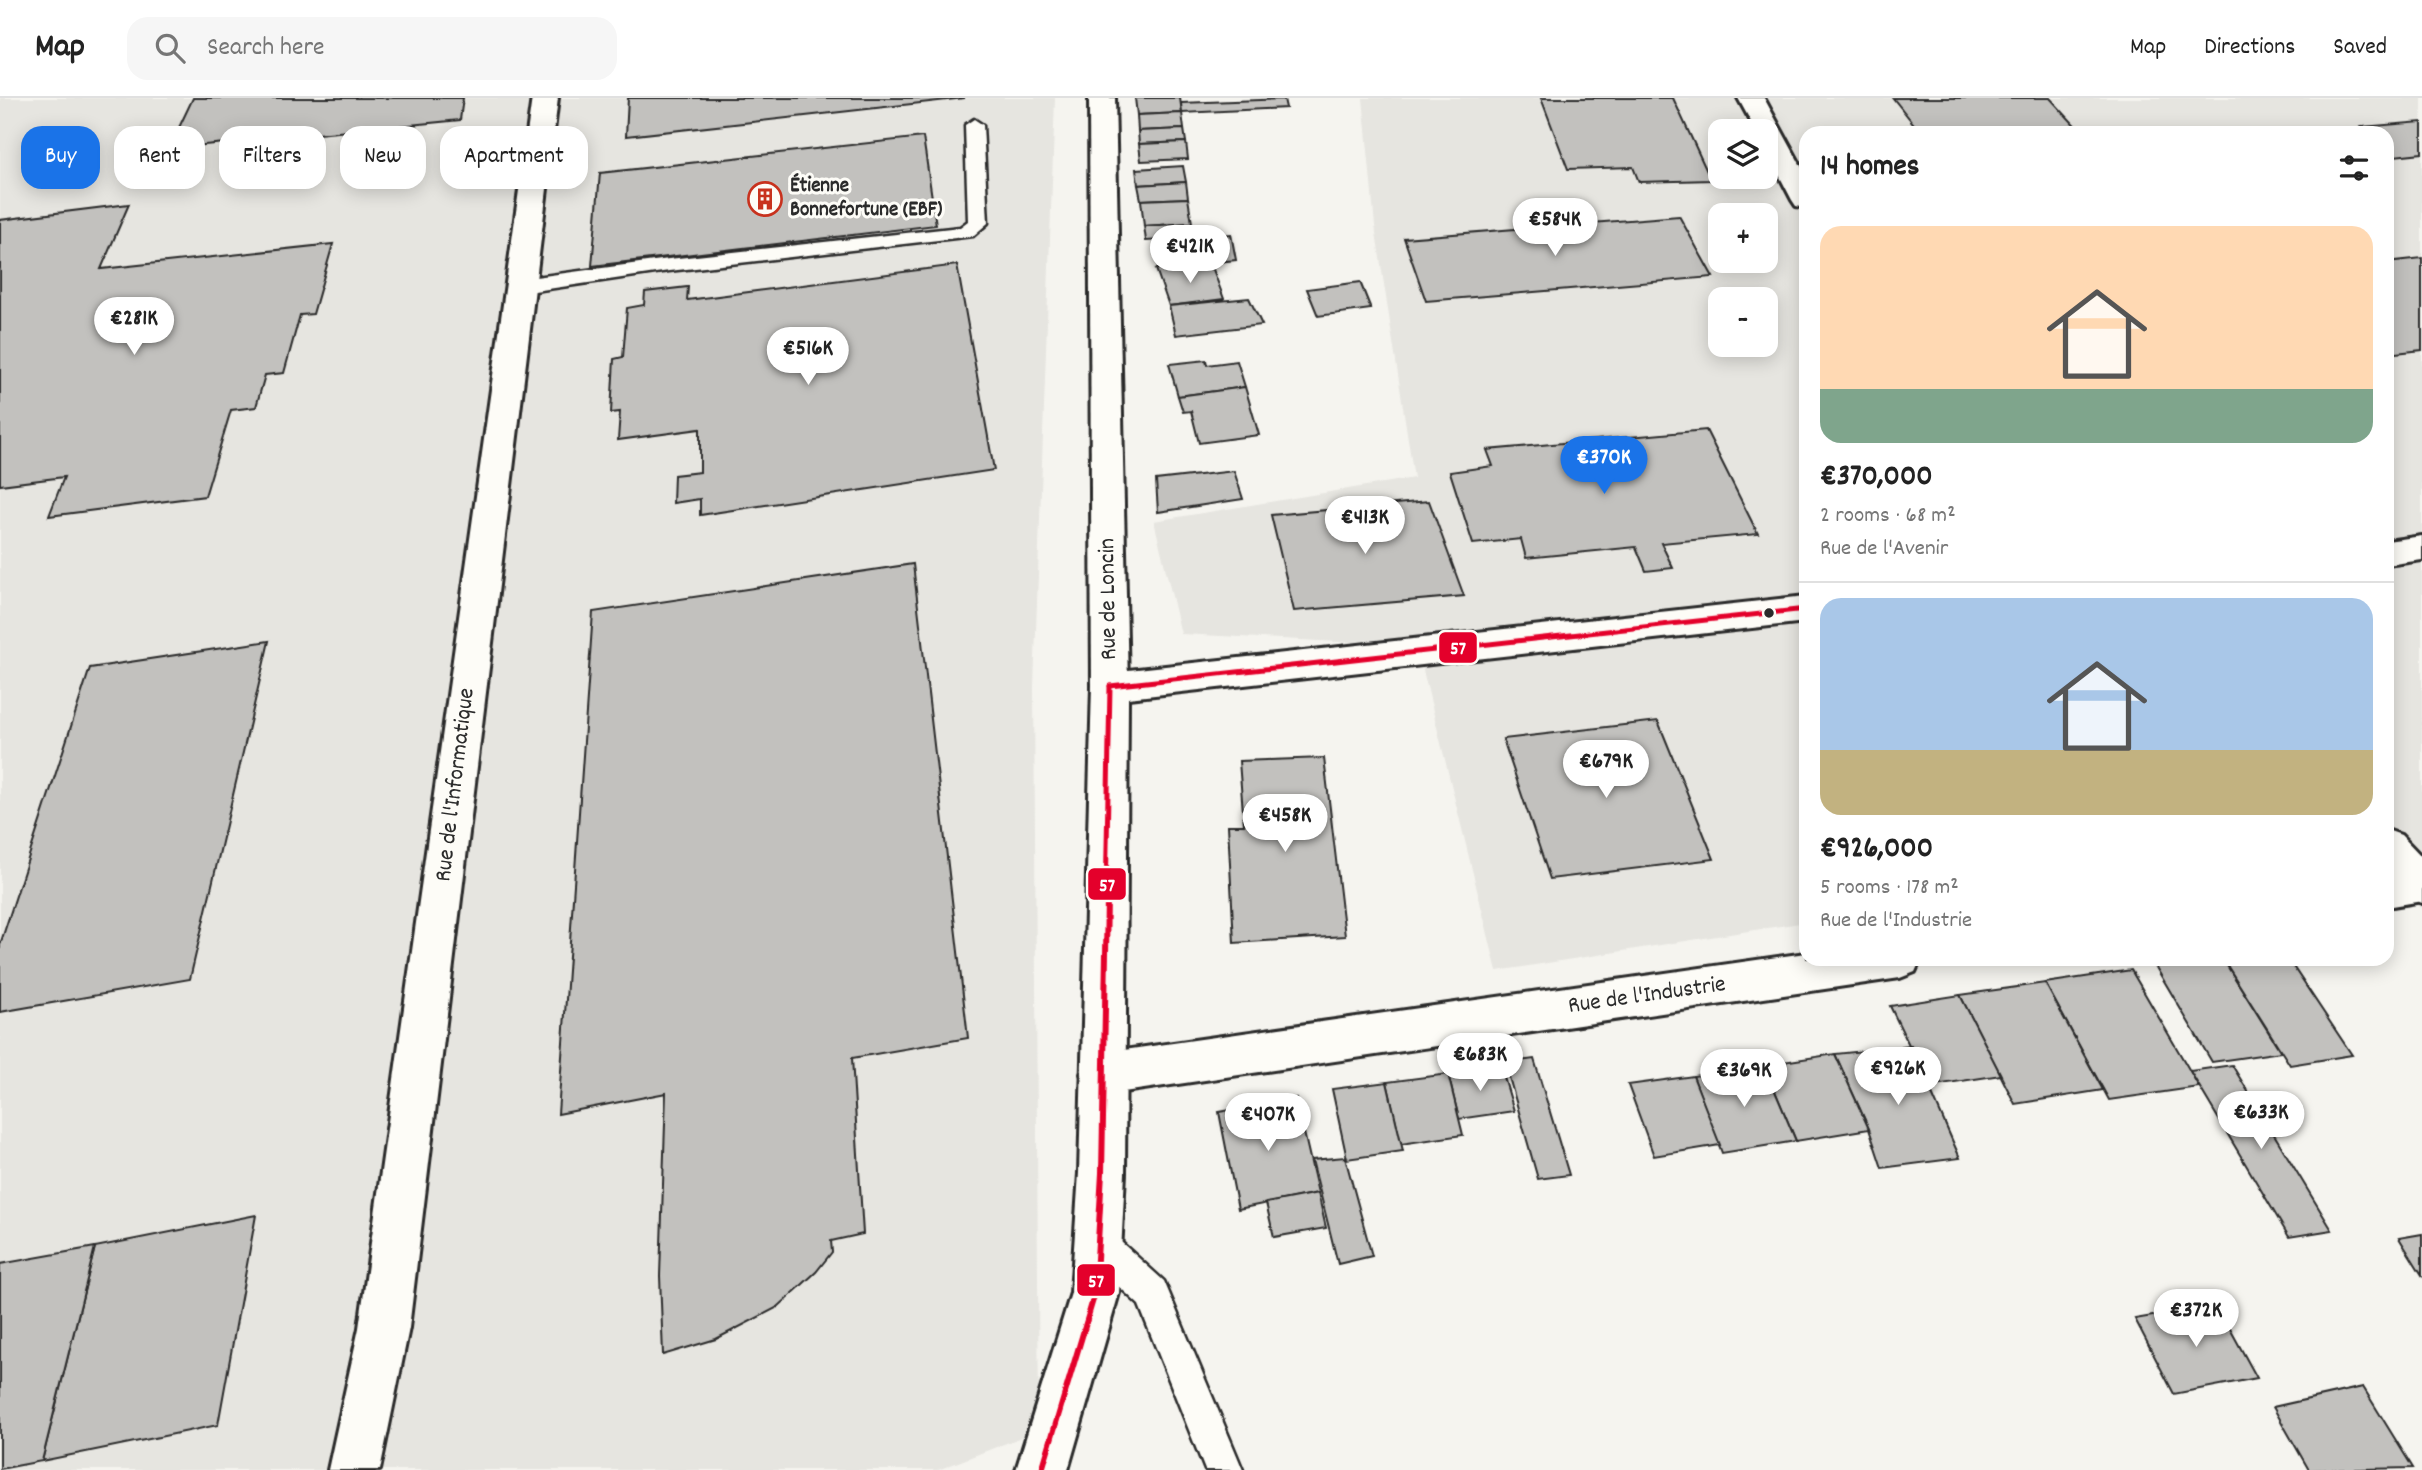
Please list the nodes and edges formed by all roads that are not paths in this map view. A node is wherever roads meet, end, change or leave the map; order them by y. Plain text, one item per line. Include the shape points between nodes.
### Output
1 (545, 98) edge
2 (1102, 98) edge
3 (1751, 98) edge
4 (974, 125) dead end
5 (1799, 187) edge
6 (521, 286) junction
7 (2422, 548) edge
8 (2394, 552) edge
9 (1799, 610) edge
10 (1110, 686) junction
11 (2394, 859) edge
12 (2410, 886) edge
13 (1851, 966) edge
14 (1103, 1074) junction
15 (1098, 1244) junction
16 (354, 1470) edge
17 (1042, 1470) edge
18 (1224, 1470) edge

1 - 6 street, Rue de l'Informatique
2 - 10 street, Rue de Loncin
3 - 5 street
4 - 6 lane via 978,223 966,232
6 - 16 street, Rue de l'Informatique via 384,1328
7 - 8 street
9 - 10 street
10 - 14 street, Rue de Loncin
11 - 12 street
13 - 14 street, Rue de l'Industrie
14 - 15 street, Rue de Loncin
15 - 17 street, Rue de Loncin via 1096,1293
15 - 18 lane via 1152,1293

